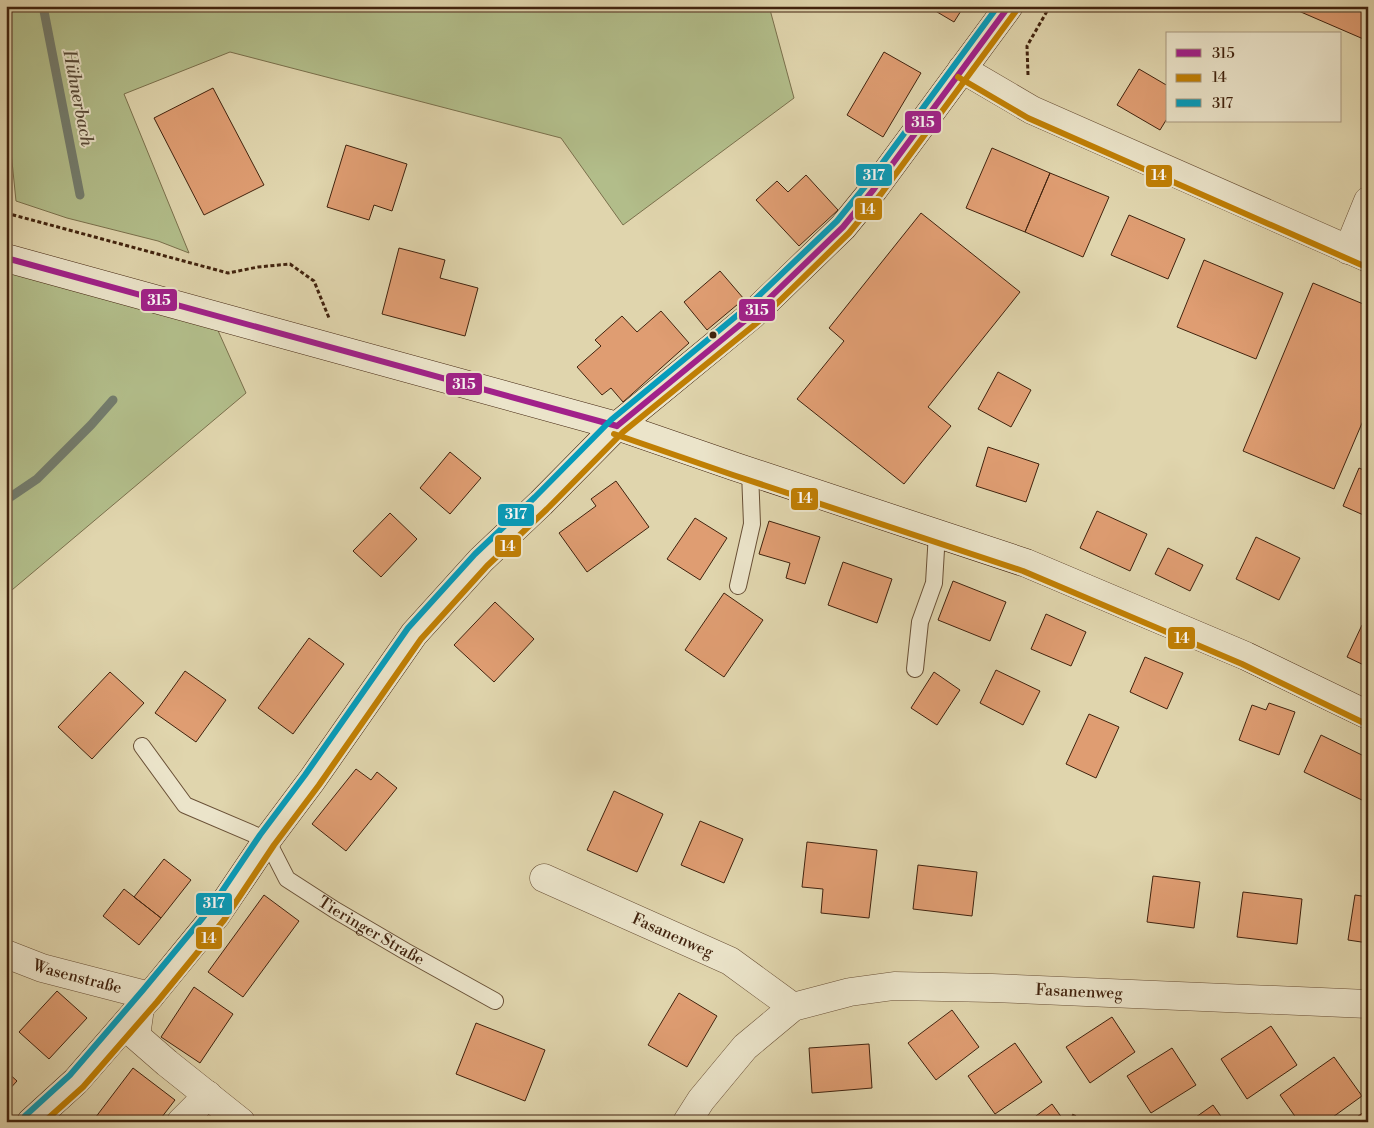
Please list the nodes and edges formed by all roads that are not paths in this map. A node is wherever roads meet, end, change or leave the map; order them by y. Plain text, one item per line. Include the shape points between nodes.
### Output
1 (1009, 6) edge
2 (962, 69) junction
3 (1368, 201) edge
4 (1358, 254) edge
5 (6, 258) edge
6 (617, 426) junction
7 (750, 472) junction
8 (937, 533) junction
9 (738, 586) dead end
10 (915, 669) dead end
11 (1368, 715) edge
12 (142, 746) dead end
13 (267, 840) junction
14 (544, 878) dead end
15 (6, 954) edge
16 (495, 1001) dead end
17 (145, 1002) junction
18 (1368, 1004) edge
19 (793, 1007) junction
20 (208, 1095) junction
21 (31, 1122) edge
22 (181, 1122) edge
23 (241, 1122) edge
24 (687, 1122) edge

1 - 2 street
2 - 4 street via 1032,110
2 - 6 street via 843,228 752,315
3 - 4 street
5 - 6 street
6 - 7 street
6 - 13 street via 481,560 414,634
7 - 8 street
7 - 9 lane via 752,524
8 - 10 lane via 934,583 920,622
8 - 11 street via 1035,567 1246,656
12 - 13 lane via 185,806
13 - 16 lane, Tieringer Straße via 286,879
13 - 17 street via 216,914
14 - 19 street, Fasanenweg via 730,961
15 - 17 street, Wasenstraße
17 - 20 street via 136,1036
17 - 21 street via 76,1081
18 - 19 street, Fasanenweg via 894,986 850,992
19 - 24 street, Fasanenweg via 745,1046
20 - 22 street
20 - 23 street

